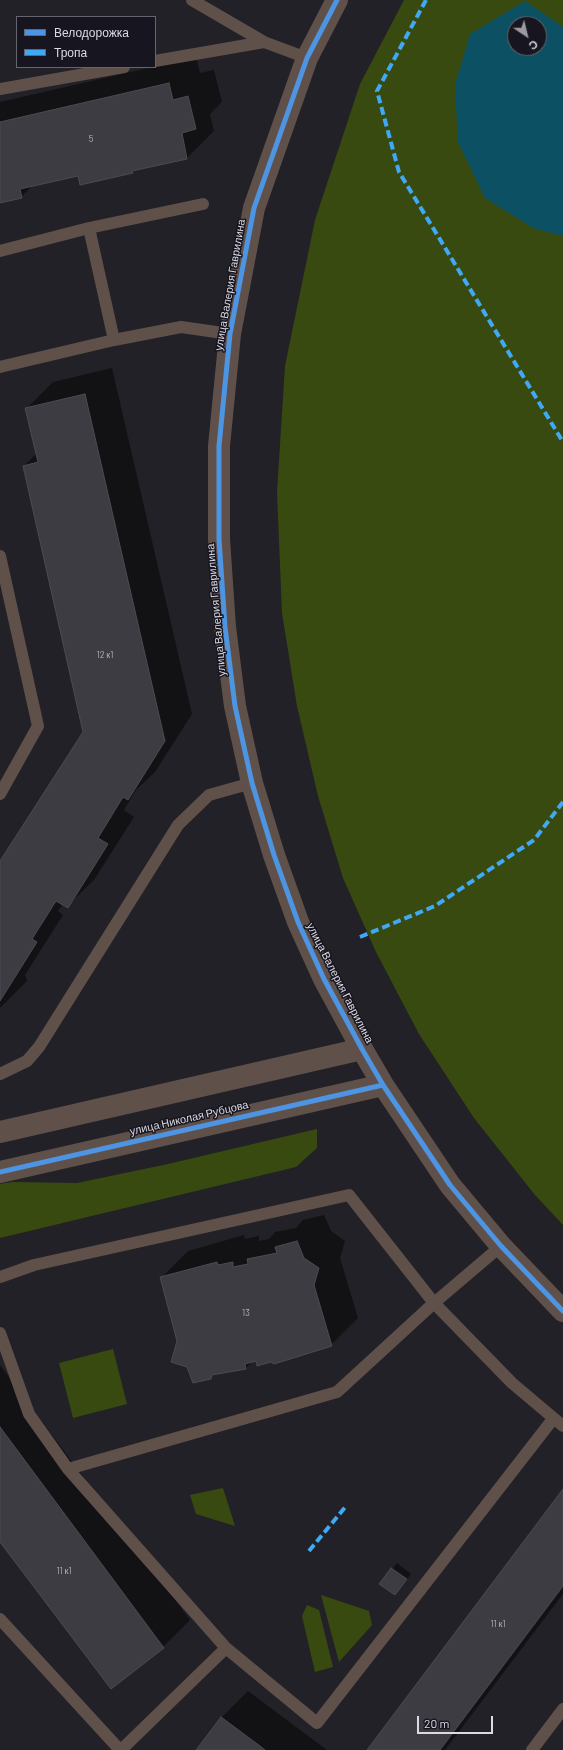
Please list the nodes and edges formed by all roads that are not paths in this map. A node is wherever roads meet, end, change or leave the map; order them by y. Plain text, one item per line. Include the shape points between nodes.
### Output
1 (192, 0) edge
2 (337, 0) edge
3 (264, 42) junction
4 (308, 58) junction
5 (156, 61) edge
6 (118, 68) edge
7 (0, 89) edge
8 (203, 204) dead end
9 (89, 228) junction
10 (0, 251) edge
11 (230, 334) junction
12 (114, 340) junction
13 (0, 367) edge
14 (0, 556) edge
15 (252, 783) junction
16 (0, 794) edge
17 (362, 1049) junction
18 (0, 1074) edge
19 (383, 1085) junction
20 (1, 1131) edge
21 (0, 1172) edge
22 (501, 1246) junction
23 (0, 1277) edge
24 (434, 1303) junction
25 (563, 1311) edge
26 (0, 1333) edge
27 (558, 1423) edge
28 (68, 1469) junction
29 (0, 1619) edge
30 (226, 1648) junction
31 (563, 1709) edge
32 (120, 1750) edge
33 (532, 1750) edge

1 - 3 lane
2 - 4 street, улица Валерия Гаврилина
3 - 4 lane
3 - 5 lane
4 - 11 street, улица Валерия Гаврилина via 254,208
6 - 7 lane
8 - 9 lane
9 - 10 lane
9 - 12 lane
11 - 12 lane via 181,327
11 - 15 street, улица Валерия Гаврилина via 219,446 219,539 225,627 234,698
12 - 13 lane
14 - 16 lane via 38,726
15 - 17 street, улица Валерия Гаврилина via 298,922 324,979
15 - 18 lane via 209,795 178,825 39,1047 27,1061
17 - 19 street, улица Валерия Гаврилина
17 - 20 street
19 - 21 street, улица Николая Рубцова
19 - 22 street, улица Валерия Гаврилина via 450,1185
22 - 24 lane
22 - 25 street, улица Валерия Гаврилина
23 - 24 lane via 34,1265 349,1195
24 - 27 lane via 512,1383
24 - 28 lane via 337,1392
26 - 28 lane via 29,1414
27 - 30 lane via 317,1724
28 - 30 lane
29 - 32 lane
30 - 32 lane
31 - 33 lane

